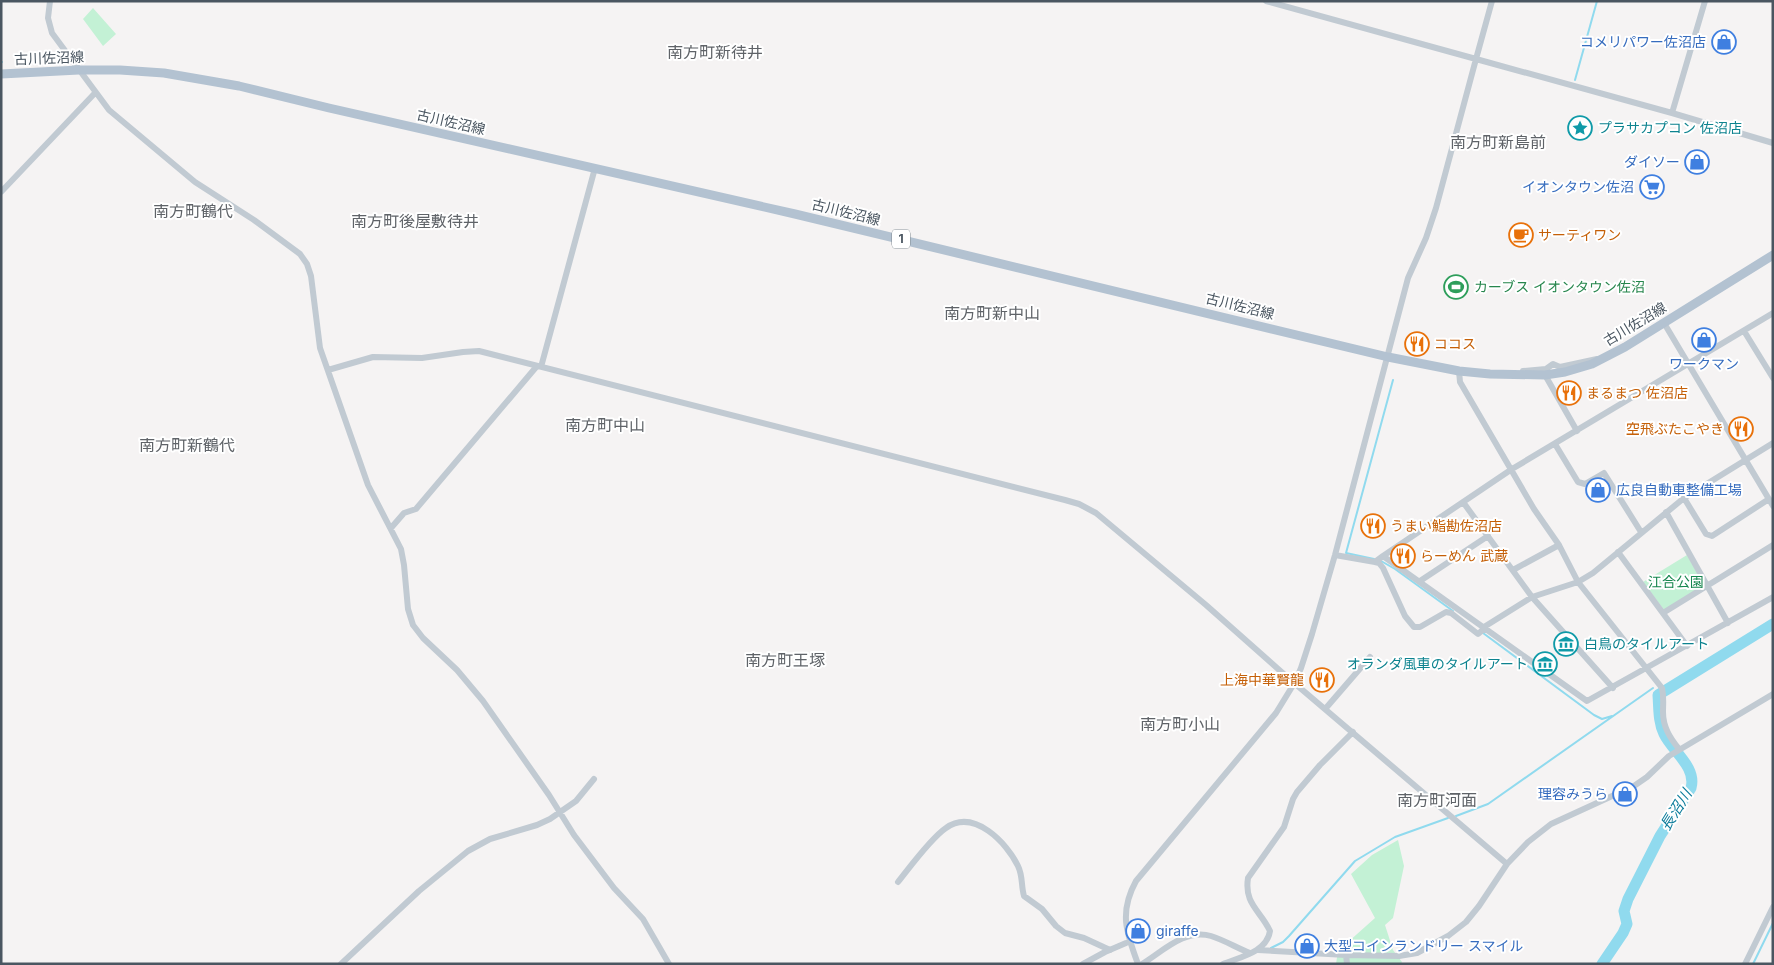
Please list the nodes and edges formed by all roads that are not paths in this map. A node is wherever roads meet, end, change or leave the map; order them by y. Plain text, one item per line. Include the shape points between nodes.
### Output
1 (50, 1) edge
2 (1266, 1) edge
3 (1492, 1) edge
4 (1705, 1) edge
5 (1279, 3) edge
6 (1476, 59) junction
7 (79, 70) junction
8 (1, 74) edge
9 (95, 93) junction
10 (1672, 113) junction
11 (1773, 143) edge
12 (595, 168) junction
13 (1, 192) edge
14 (1773, 255) edge
15 (1773, 313) edge
16 (1664, 323) junction
17 (1744, 331) junction
18 (1608, 356) junction
19 (1388, 357) junction
20 (1688, 365) junction
21 (539, 366) junction
22 (328, 370) junction
23 (1459, 371) junction
24 (1490, 374) junction
25 (1545, 375) junction
26 (1773, 378) edge
27 (1577, 431) junction
28 (1773, 443) edge
29 (1555, 444) junction
30 (1744, 460) junction
31 (1512, 469) junction
32 (1684, 498) junction
33 (1769, 499) junction
34 (1463, 502) junction
35 (1773, 506) edge
36 (1666, 512) junction
37 (391, 528) junction
38 (1641, 532) junction
39 (1488, 536) junction
40 (1559, 545) junction
41 (1773, 545) edge
42 (1618, 552) junction
43 (1335, 555) junction
44 (1379, 559) junction
45 (1513, 570) junction
46 (1420, 581) junction
47 (1578, 582) junction
48 (1707, 586) junction
49 (1532, 597) junction
50 (1773, 597) edge
51 (1663, 613) junction
52 (1728, 623) junction
53 (1483, 630) junction
54 (1687, 646) junction
55 (1370, 657) dead end
56 (1647, 669) junction
57 (1295, 682) junction
58 (1613, 688) junction
59 (1773, 694) edge
60 (1326, 708) junction
61 (1353, 732) junction
62 (1677, 751) junction
63 (594, 779) dead end
64 (560, 813) junction
65 (1507, 864) junction
66 (898, 882) dead end
67 (1773, 907) edge
68 (1126, 943) dead end
69 (1110, 950) junction
70 (1258, 950) junction
71 (1250, 953) junction
72 (1346, 955) junction
73 (341, 964) edge
74 (669, 964) edge
75 (1083, 964) edge
76 (1140, 964) edge
77 (1223, 964) edge
78 (1347, 964) edge
79 (1745, 964) edge

1 - 7 street via 48,18 52,33
2 - 5 street
3 - 6 street
4 - 10 street
5 - 6 street
6 - 10 street
6 - 19 street via 1436,208 1408,278
7 - 8 main road, 古川佐沼線 / 1
7 - 9 street
7 - 12 main road, 古川佐沼線 / 1 via 154,72 216,82
9 - 13 street
9 - 22 street via 109,110 195,182 300,254 312,276 320,348
10 - 11 street
12 - 19 main road, 古川佐沼線 / 1
12 - 21 street
14 - 16 main road, 古川佐沼線 / 1
15 - 17 street
16 - 18 main road, 古川佐沼線 / 1
16 - 20 street
17 - 20 street
17 - 26 street
18 - 24 street via 1560,367 1553,364 1546,369
18 - 25 main road, 古川佐沼線 / 1 via 1581,367
19 - 23 main road, 古川佐沼線 / 1
19 - 43 street
20 - 27 street
20 - 30 street
21 - 22 street via 472,351 422,358 373,357
21 - 37 street via 416,509 404,513
21 - 57 street via 1080,504 1130,541
22 - 37 street via 368,485
23 - 24 main road, 古川佐沼線 / 1
23 - 31 street via 1460,382
24 - 25 main road, 古川佐沼線 / 1
25 - 27 street
27 - 29 street
28 - 30 street
29 - 31 street
29 - 38 street via 1578,482 1585,484 1604,472
30 - 32 street
30 - 33 street
31 - 34 street
31 - 40 street
32 - 33 street via 1706,534 1712,536
32 - 36 street
33 - 35 street
34 - 39 street
34 - 44 street
36 - 38 street
36 - 48 street
37 - 64 street via 401,549 413,625 484,701
38 - 42 street
39 - 45 street
39 - 46 street
40 - 45 street
40 - 47 street
41 - 48 street
42 - 47 street
42 - 51 street
43 - 44 street
43 - 57 street
44 - 46 street
44 - 53 street via 1404,616 1414,627 1420,627 1446,612 1478,634
45 - 49 street
46 - 53 street
47 - 49 street
47 - 56 street
48 - 51 street
48 - 52 street
49 - 53 street
49 - 58 street
50 - 52 street
51 - 54 street
52 - 54 street
53 - 58 street via 1584,701
54 - 56 street
55 - 60 street
56 - 58 street
56 - 62 street via 1662,691 1665,725
57 - 60 street
57 - 76 street via 1276,712 1136,881 1126,903 1125,915 1129,939
59 - 62 street
60 - 61 street
61 - 65 street
61 - 70 street via 1297,792 1284,827 1248,878 1252,906 1270,931
62 - 65 street via 1634,786 1550,824
63 - 64 street via 576,801
64 - 73 street via 468,851 419,891
64 - 74 street via 595,864 643,919
65 - 72 street via 1472,915 1438,943 1408,955
66 - 69 street via 947,827 970,823 996,836 1018,866 1024,896 1042,909 1056,926 1065,933
67 - 79 street
68 - 69 street
69 - 75 street
70 - 71 street
70 - 72 street
71 - 76 street via 1211,935 1189,936
71 - 77 street
72 - 78 street

